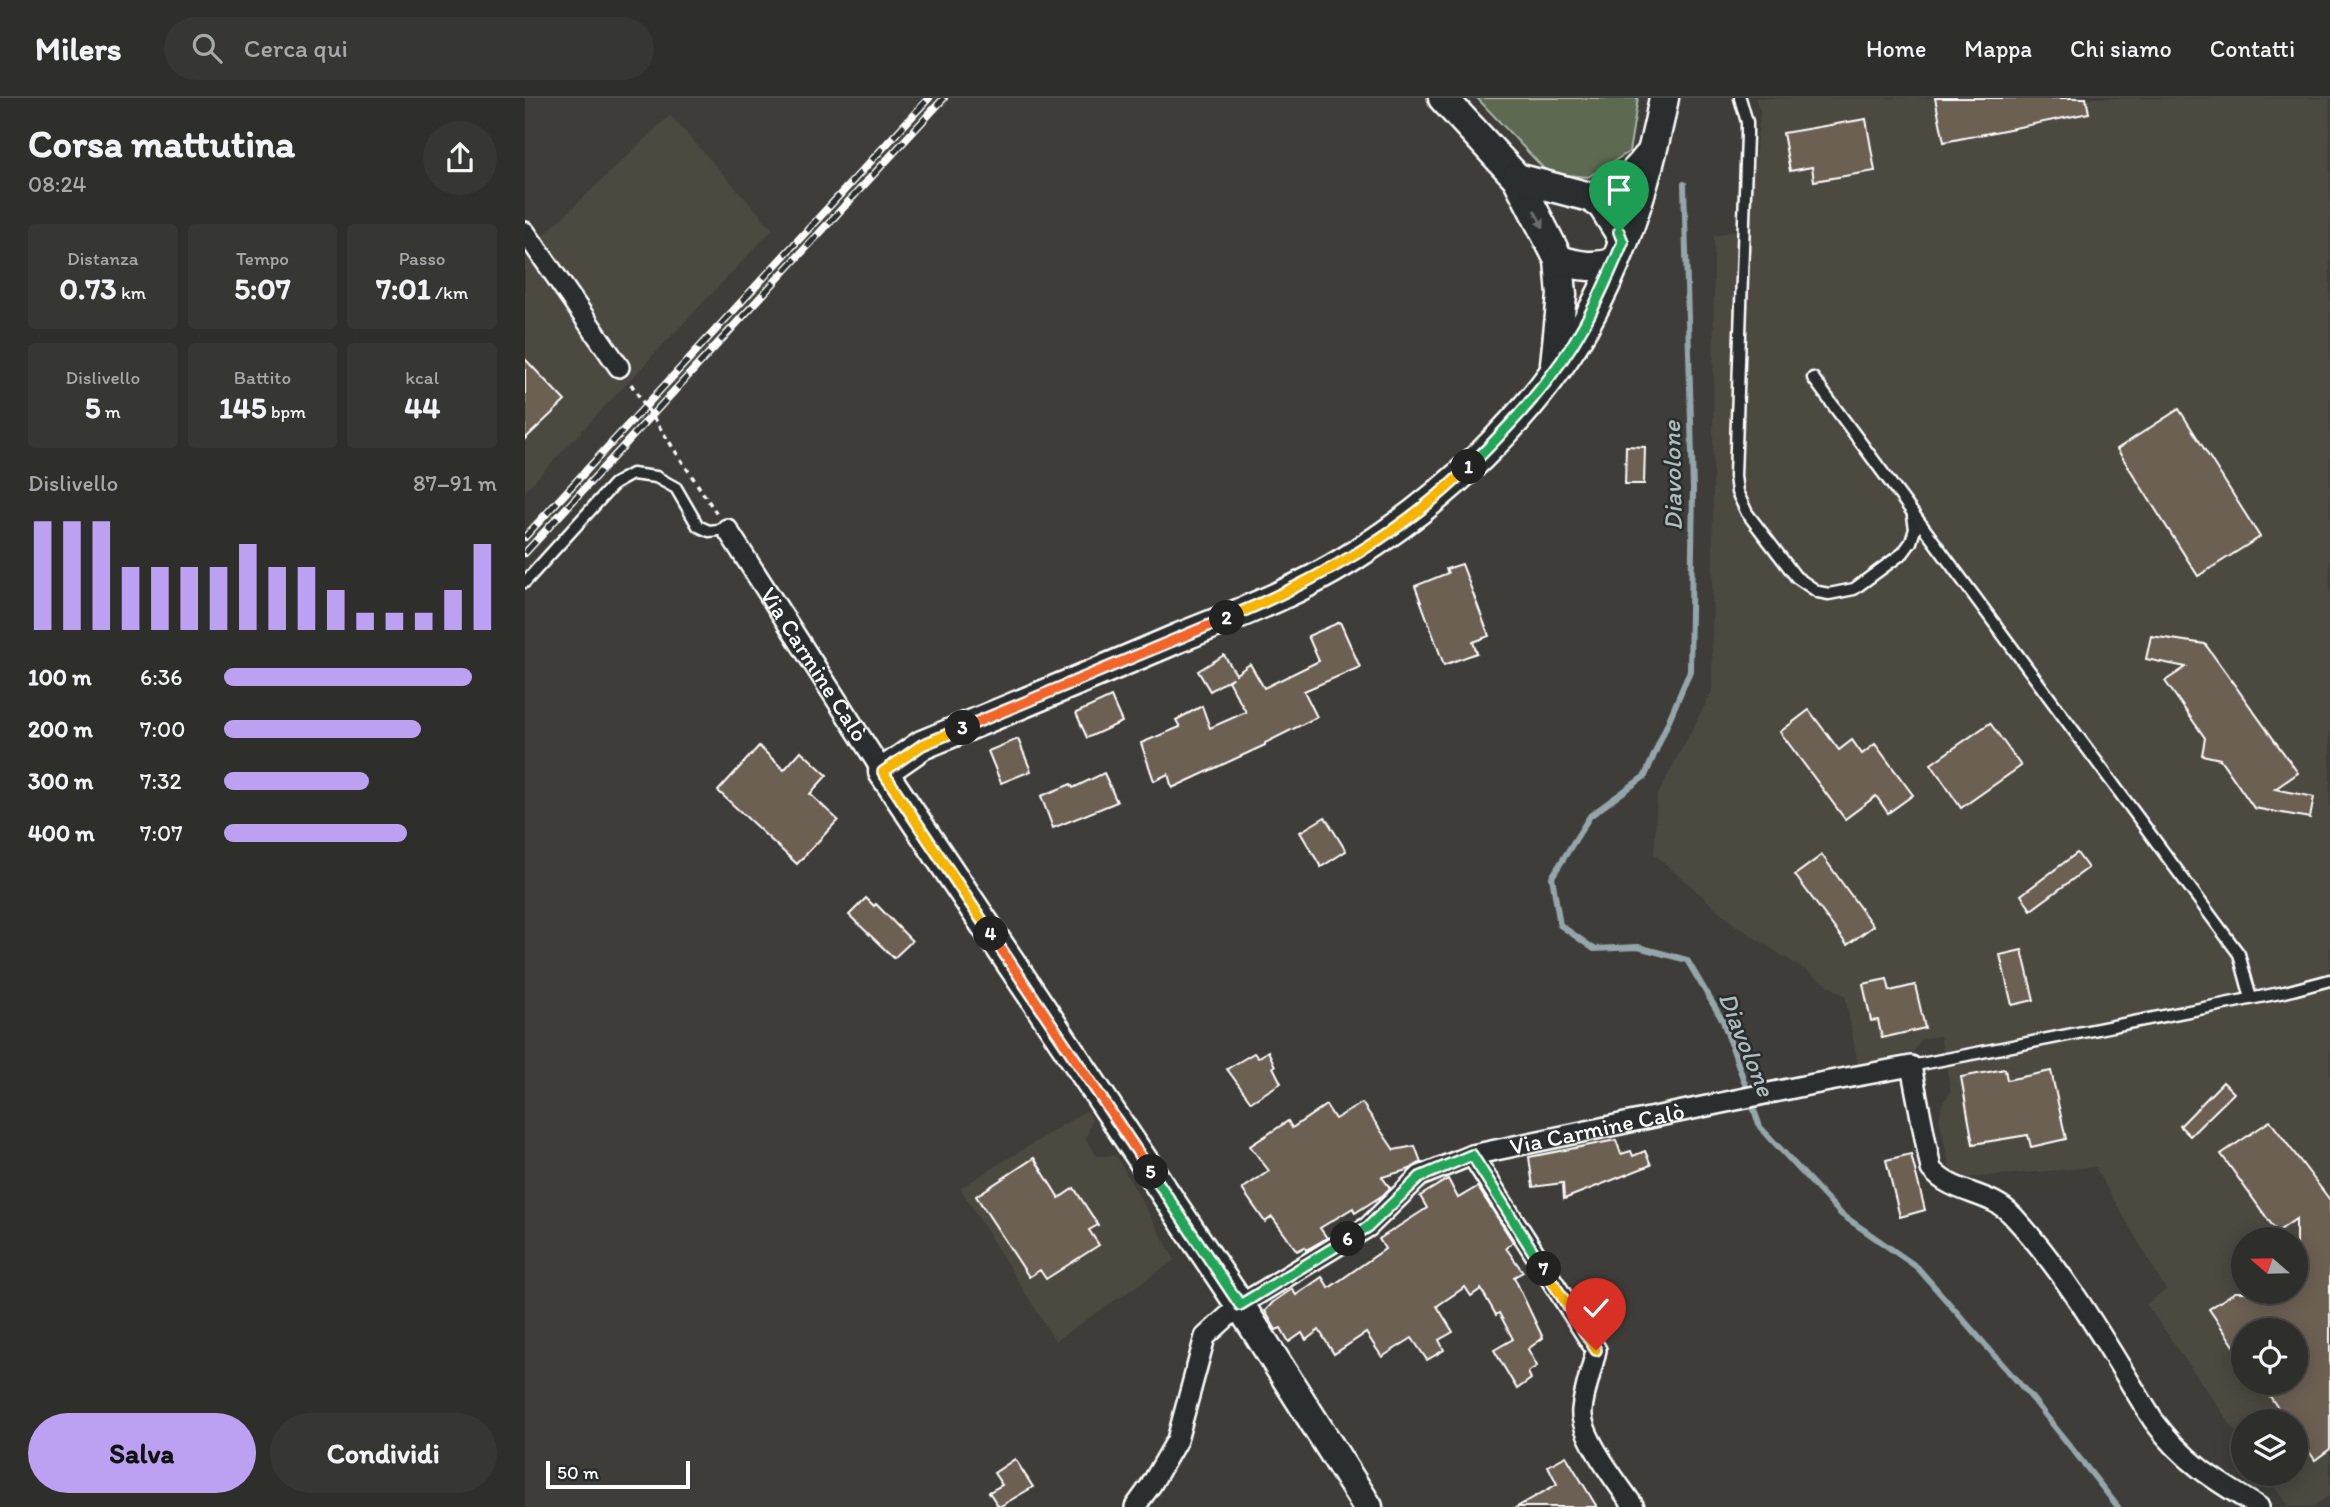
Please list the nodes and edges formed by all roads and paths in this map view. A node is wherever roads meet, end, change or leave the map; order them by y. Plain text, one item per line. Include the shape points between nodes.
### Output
1 (1443, 98) edge
2 (1664, 98) edge
3 (1740, 98) edge
4 (1651, 153) junction
5 (1517, 178) junction
6 (1590, 197) junction
7 (525, 232) edge
8 (1619, 252) junction
9 (1559, 260) junction
10 (619, 367) dead end
11 (1554, 370) junction
12 (1813, 378) dead end
13 (631, 384) dead end
14 (1912, 512) junction
15 (727, 528) junction
16 (525, 582) edge
17 (883, 772) junction
18 (2330, 980) edge
19 (2251, 998) junction
20 (1911, 1066) junction
21 (1472, 1155) junction
22 (1240, 1305) junction
23 (1135, 1507) edge
24 (1368, 1507) edge
25 (1634, 1507) edge
26 (2259, 1507) edge

1 - 5 street
2 - 4 street
3 - 14 lane via 1747,122 1735,476 1741,503 1795,577 1829,594 1854,589 1903,553 1915,529
4 - 6 street via 1623,183
4 - 8 street
5 - 6 street
5 -> 9 street
6 - 8 street via 1613,220
7 - 10 street
8 - 9 street via 1602,267
8 - 11 street via 1583,328
9 - 11 street via 1562,295
11 - 17 street via 1501,435 1455,480 1405,522 1347,560 1279,596 922,745
12 - 14 lane
13 - 15 path, bridge
14 - 19 lane via 2239,954
15 - 16 lane via 709,531 698,526 675,488 656,477 632,474 614,484
15 - 17 street, Via Carmine Calò
17 - 22 street, Via Carmine Calò
18 - 19 lane
19 - 20 lane
20 - 21 street, Via Carmine Calò
20 - 26 street via 1931,1169 1954,1188 1991,1200 2013,1215 2053,1265 2168,1441 2190,1462
21 - 22 street, Via Carmine Calò via 1420,1177 1368,1227
21 - 25 street via 1596,1350 1581,1412 1584,1427
22 - 23 street via 1205,1337 1177,1440
22 - 24 street

